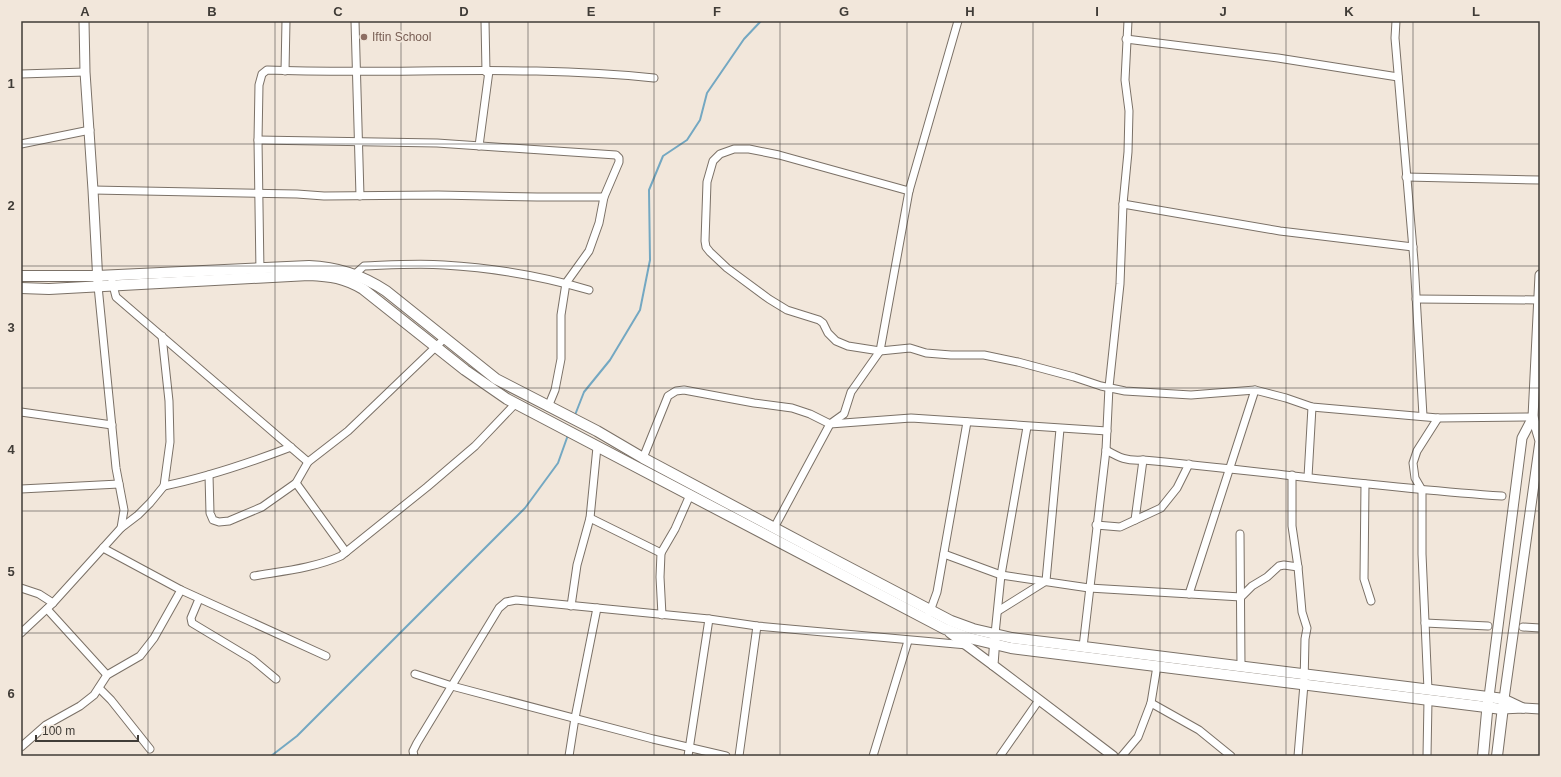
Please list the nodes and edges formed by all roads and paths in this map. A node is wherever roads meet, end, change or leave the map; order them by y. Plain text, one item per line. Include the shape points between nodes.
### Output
1 (84, 21) edge
2 (286, 21) edge
3 (355, 21) edge
4 (486, 21) edge
5 (958, 21) edge
6 (1128, 21) edge
7 (1396, 21) edge
8 (1126, 39) junction
9 (285, 71) junction
10 (85, 72) junction
11 (356, 72) junction
12 (488, 72) junction
13 (21, 74) edge
14 (1398, 77) junction
15 (654, 78) dead end
16 (90, 130) junction
17 (258, 140) junction
18 (358, 142) junction
19 (21, 144) edge
20 (478, 146) junction
21 (1406, 176) junction
22 (1540, 180) edge
23 (93, 190) junction
24 (909, 191) junction
25 (259, 193) junction
26 (360, 196) junction
27 (604, 197) junction
28 (1123, 204) junction
29 (1413, 247) junction
30 (260, 273) junction
31 (355, 274) junction
32 (21, 276) edge
33 (1540, 276) edge
34 (112, 280) junction
35 (98, 281) junction
36 (566, 283) junction
37 (21, 288) edge
38 (589, 290) dead end
39 (1416, 299) junction
40 (1539, 300) edge
41 (162, 336) junction
42 (445, 338) junction
43 (437, 347) junction
44 (880, 351) junction
45 (1109, 387) junction
46 (1255, 390) junction
47 (515, 404) junction
48 (1312, 407) junction
49 (551, 408) junction
50 (21, 412) edge
51 (1423, 416) junction
52 (1536, 417) edge
53 (1438, 418) junction
54 (967, 422) junction
55 (830, 424) junction
56 (112, 425) junction
57 (1027, 427) junction
58 (1060, 429) junction
59 (1107, 431) junction
60 (595, 446) junction
61 (291, 447) junction
62 (1106, 450) junction
63 (643, 458) junction
64 (1143, 460) junction
65 (308, 462) junction
66 (1189, 464) junction
67 (1230, 468) junction
68 (209, 475) junction
69 (1292, 475) junction
70 (1308, 477) junction
71 (296, 483) junction
72 (119, 484) junction
73 (1365, 484) junction
74 (164, 486) junction
75 (21, 489) edge
76 (1422, 490) junction
77 (690, 495) junction
78 (1502, 496) dead end
79 (590, 518) junction
80 (1135, 520) junction
81 (1096, 525) junction
82 (121, 528) junction
83 (774, 528) junction
84 (1240, 534) dead end
85 (103, 548) junction
86 (346, 552) junction
87 (661, 553) junction
88 (944, 554) junction
89 (1298, 567) junction
90 (1001, 575) junction
91 (254, 576) dead end
92 (1046, 581) junction
93 (21, 588) edge
94 (1089, 588) junction
95 (181, 590) junction
96 (1189, 594) junction
97 (1241, 597) junction
98 (199, 599) junction
99 (1371, 601) dead end
100 (53, 603) junction
101 (572, 606) junction
102 (597, 608) junction
103 (46, 609) junction
104 (998, 611) junction
105 (662, 615) junction
106 (929, 615) junction
107 (709, 619) junction
108 (1425, 623) junction
109 (757, 626) junction
110 (1488, 626) dead end
111 (1523, 627) dead end
112 (1540, 628) edge
113 (945, 629) junction
114 (21, 633) edge
115 (995, 634) junction
116 (908, 641) junction
117 (995, 645) junction
118 (966, 646) junction
119 (1083, 647) junction
120 (326, 656) dead end
121 (993, 665) junction
122 (1157, 666) junction
123 (1241, 666) junction
124 (415, 674) dead end
125 (107, 675) junction
126 (276, 679) dead end
127 (1304, 679) junction
128 (452, 686) junction
129 (98, 688) junction
130 (1428, 695) junction
131 (1504, 699) junction
132 (1039, 700) junction
133 (1488, 702) junction
134 (1151, 703) junction
135 (1523, 708) junction
136 (1502, 709) junction
137 (1540, 709) edge
138 (575, 718) junction
139 (21, 747) edge
140 (690, 748) junction
141 (150, 749) dead end
142 (1103, 753) edge
143 (414, 756) edge
144 (569, 756) edge
145 (688, 756) edge
146 (726, 756) edge
147 (739, 756) edge
148 (873, 756) edge
149 (1000, 756) edge
150 (1113, 756) edge
151 (1122, 756) edge
152 (1231, 756) edge
153 (1298, 756) edge
154 (1427, 756) edge
155 (1483, 756) edge
156 (1497, 756) edge

1 - 10 street
2 - 9 street
3 - 11 street
4 - 12 street
5 - 24 street
6 - 8 street
7 - 14 street
8 - 14 street via 1278,58
8 - 28 street via 1125,80 1129,118
9 - 11 street
9 - 17 street via 267,70 262,74 259,85
10 - 13 street
10 - 16 street
11 - 12 street
11 - 18 street
12 - 15 street via 621,74
12 - 20 street
14 - 21 street
16 - 19 street
16 - 23 street
17 - 18 street
17 - 25 street
18 - 20 street
18 - 26 street
20 - 27 street via 616,155 619,162
21 - 22 street
21 - 29 street
23 - 25 street
23 - 35 street
24 - 44 street
24 - 44 street via 749,149 734,149 720,154 713,161 707,182 705,241 710,252 769,299 787,310 820,320 836,341 848,346
25 - 26 street
25 - 30 street
26 - 27 street via 438,194
27 - 36 street via 599,223 589,251
28 - 29 street via 1280,231
28 - 45 street via 1120,284
29 - 39 street
30 - 31 main road via 325,267
30 - 34 main road
30 - 43 main road via 337,277 350,282 375,298
31 - 36 street via 364,266 443,265 485,268
31 - 42 main road via 386,290
32 - 35 main road
33 - 40 street
34 - 35 main road
34 - 41 street via 116,297
35 - 37 main road via 49,289
35 - 56 street
36 - 38 street
36 - 49 street via 561,359
39 - 40 street
39 - 51 street
40 - 52 street
41 - 61 street
41 - 74 street via 169,401 170,442
42 - 43 street
42 - 49 main road via 496,379
43 - 47 main road via 486,386
43 - 65 street via 348,431
44 - 45 street via 910,348 938,354 984,355
44 - 55 street via 851,392 844,414
45 - 46 street via 1191,395
45 - 59 street
46 - 48 street
46 - 67 street
47 - 60 main road
47 - 86 street via 475,446
48 - 51 street
48 - 70 street
49 - 63 main road
50 - 56 street
51 - 53 street
52 - 53 street
52 - 131 street via 1540,441
52 - 133 street via 1522,438
53 - 76 street via 1417,451 1413,463 1415,478
54 - 55 street via 910,418
54 - 57 street
54 - 88 street
55 - 63 street via 792,408 684,390 676,391 668,396
55 - 83 street
56 - 72 street
57 - 58 street
57 - 90 street
58 - 59 street
58 - 92 street
59 - 62 street
60 - 77 main road
60 - 79 street
61 - 65 street
61 - 68 street
62 - 64 street via 1121,459
62 - 81 street
63 - 83 main road
64 - 66 street
64 - 80 street
65 - 71 street
66 - 67 street
66 - 80 street via 1177,488 1160,508
67 - 69 street
67 - 96 street
68 - 71 street via 210,513 214,520 219,522 229,521 262,507
68 - 74 street
69 - 70 street
69 - 89 street via 1292,526
70 - 73 street
71 - 86 street
72 - 75 street
72 - 82 street via 124,510
73 - 76 street
73 - 99 street via 1364,579
74 - 82 street via 142,511
76 - 78 street
76 - 108 street
77 - 87 street via 675,530
77 - 106 main road
79 - 87 street
79 - 101 street via 577,565
80 - 81 street via 1120,527
81 - 94 street
82 - 85 street
83 - 106 main road
84 - 97 street
85 - 95 street
85 - 100 street
86 - 91 street via 328,562
87 - 105 street
88 - 90 street
88 - 106 street via 937,592
89 - 97 street via 1279,566
89 - 127 street via 1302,612 1307,628
90 - 92 street
90 - 104 street
92 - 94 street
92 - 104 street
93 - 100 street via 39,594
94 - 96 street
94 - 119 street
95 - 98 street
95 - 125 street via 154,638 140,656
96 - 97 street
97 - 123 street
98 - 120 street
98 - 126 street via 191,618 192,623 252,659
100 - 103 street
101 - 102 street
101 - 128 street via 516,600 506,602 499,608
102 - 105 street
102 - 138 street
103 - 114 street
103 - 125 street
104 - 115 street
105 - 107 street
106 - 113 main road
106 - 115 main road
107 - 109 street
107 - 140 street
108 - 110 street
108 - 130 street
109 - 116 street
109 - 147 street
111 - 112 street
113 - 117 main road
113 - 118 street
115 - 117 street
115 - 119 main road
116 - 118 street
116 - 148 street
117 - 121 street
117 - 122 main road
118 - 121 street
119 - 123 main road
121 - 132 street
122 - 127 main road
122 - 134 street
123 - 127 main road
124 - 128 street
125 - 129 street
127 - 130 main road
127 - 153 street
128 - 138 street
128 - 143 street via 417,743 413,751
129 - 139 street via 94,695 80,706 46,725
129 - 141 street via 111,700
130 - 133 main road
130 - 154 street
131 - 133 main road
131 - 135 street
131 - 136 main road
132 - 142 street
132 - 149 street
133 - 136 main road
133 - 155 main road
134 - 151 street via 1138,737
134 - 152 street via 1199,730
135 - 136 street
135 - 137 street
136 - 156 main road
138 - 140 street
138 - 144 street
140 - 145 street
140 - 146 street
142 - 150 street

